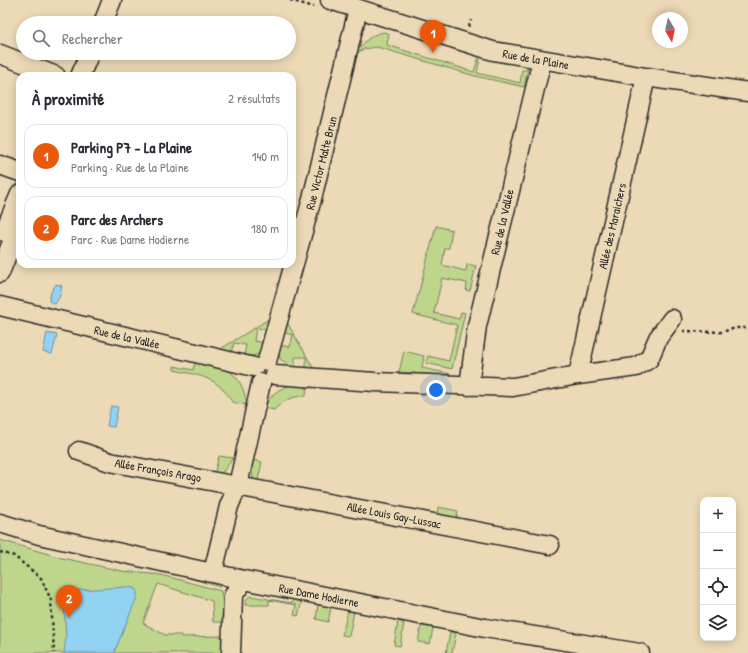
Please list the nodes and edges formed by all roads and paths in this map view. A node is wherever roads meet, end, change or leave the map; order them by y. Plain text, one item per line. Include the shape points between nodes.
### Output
1 (99, 0) edge
2 (112, 0) edge
3 (290, 0) edge
4 (325, 4) edge
5 (358, 10) junction
6 (93, 16) edge
7 (106, 16) edge
8 (0, 54) edge
9 (75, 60) edge
10 (87, 60) edge
11 (542, 60) junction
12 (46, 72) edge
13 (71, 72) edge
14 (82, 72) edge
15 (646, 77) junction
16 (748, 92) edge
17 (0, 165) edge
18 (16, 171) edge
19 (16, 204) edge
20 (16, 231) edge
21 (0, 242) edge
22 (296, 257) edge
23 (293, 268) edge
24 (0, 273) edge
25 (0, 306) edge
26 (669, 324) joint
27 (748, 328) edge
28 (264, 372) junction
29 (578, 375) junction
30 (469, 386) junction
31 (79, 451) dead end
32 (238, 485) junction
33 (0, 523) edge
34 (550, 544) dead end
35 (0, 552) edge
36 (215, 564) dead end
37 (244, 580) junction
38 (54, 653) edge
39 (231, 653) edge
40 (640, 653) edge

1 - 6 street
2 - 7 street
3 - 4 path
4 - 5 street, Rue de la Plaine
5 - 11 street, Rue de la Plaine via 493,51
5 - 22 street, Rue Victor Malte Brun
8 - 12 street
9 - 13 street
10 - 14 street
11 - 15 street, Rue de la Plaine
11 - 30 street, Rue de la Vallée via 477,326
15 - 16 street, Rue de la Plaine
15 - 29 street, Allée des Maraichers
17 - 18 street
19 - 21 street
20 - 24 street
23 - 28 street, Rue Victor Malte Brun
25 - 28 street, Rue de la Vallée
26 - 27 path via 720,332
26 - 29 street, Rue de la Vallée via 658,338 649,359 636,368
28 - 30 street, Rue de la Vallée
28 - 32 street, Rue Victor Malte Brun
29 - 30 street, Rue de la Vallée via 513,387
31 - 32 street, Allée François Arago via 110,462
32 - 34 street, Allée Louis Gay-Lussac
32 - 36 street, Rue Victor Malte Brun via 229,506
33 - 37 street, Rue Dame Hodierne via 40,535
35 - 38 path via 14,556 41,578 51,600
37 - 39 street via 233,596
37 - 40 street, Rue Dame Hodierne via 486,628

